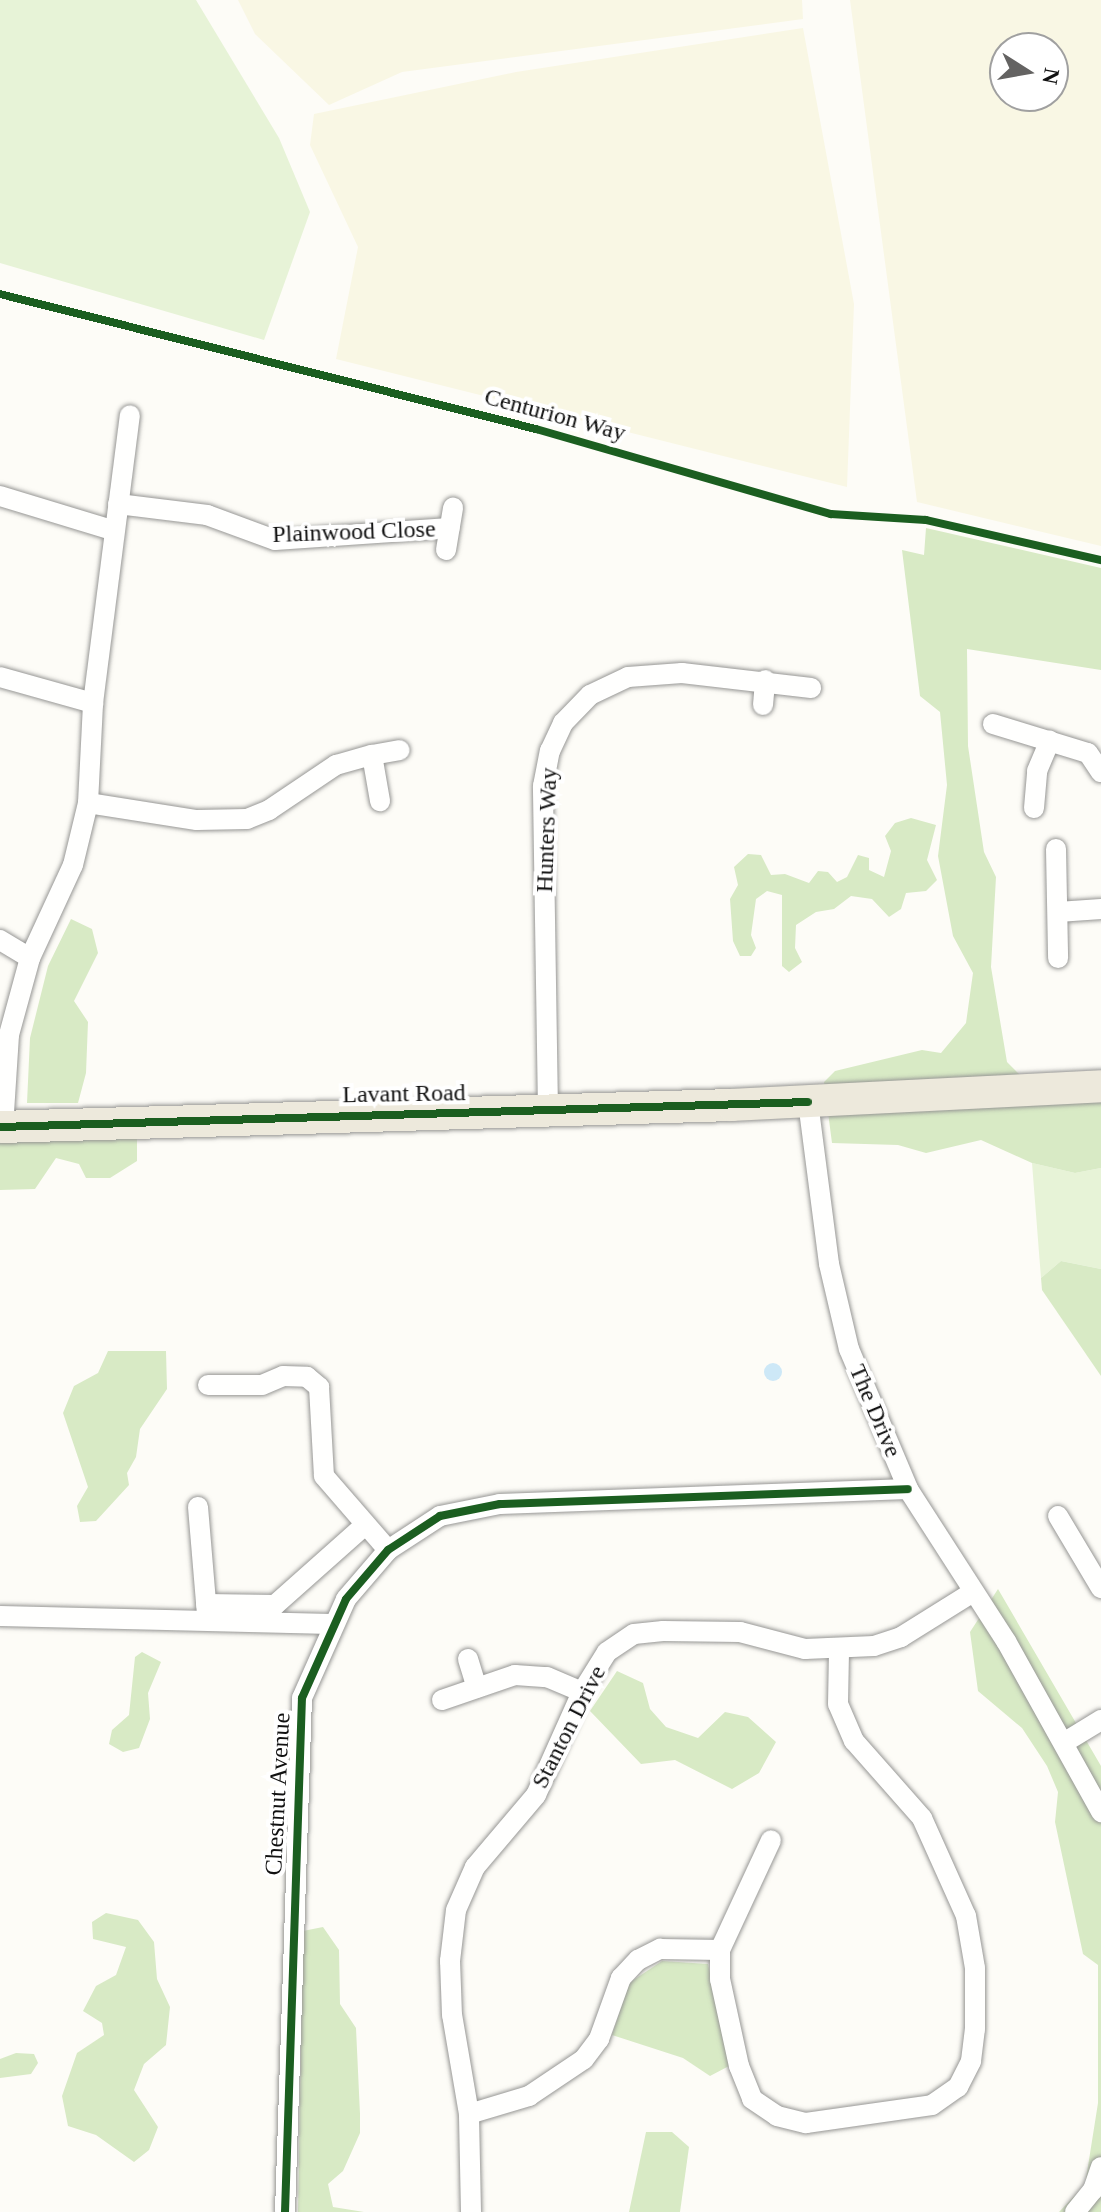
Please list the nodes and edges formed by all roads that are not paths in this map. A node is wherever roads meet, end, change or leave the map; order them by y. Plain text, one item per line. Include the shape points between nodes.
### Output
1 (130, 415) dead end
2 (0, 496) edge
3 (118, 504) junction
4 (112, 530) junction
5 (446, 550) dead end
6 (0, 677) edge
7 (765, 680) junction
8 (811, 688) dead end
9 (93, 703) junction
10 (763, 705) dead end
11 (993, 724) dead end
12 (1050, 741) junction
13 (400, 750) dead end
14 (372, 755) junction
15 (1101, 772) edge
16 (380, 801) dead end
17 (88, 803) junction
18 (1034, 808) dead end
19 (1056, 849) dead end
20 (1101, 909) edge
21 (1058, 912) junction
22 (0, 940) edge
23 (30, 958) junction
24 (1058, 958) dead end
25 (1101, 1086) edge
26 (808, 1102) junction
27 (548, 1110) junction
28 (1, 1127) edge
29 (208, 1385) dead end
30 (908, 1489) junction
31 (198, 1507) dead end
32 (1058, 1516) dead end
33 (365, 1525) junction
34 (388, 1550) junction
35 (1101, 1588) edge
36 (973, 1592) junction
37 (207, 1612) junction
38 (0, 1616) edge
39 (332, 1624) junction
40 (839, 1651) junction
41 (468, 1659) dead end
42 (477, 1688) junction
43 (582, 1692) junction
44 (442, 1700) dead end
45 (1101, 1720) edge
46 (1065, 1742) junction
47 (1101, 1812) edge
48 (771, 1840) dead end
49 (720, 1950) junction
50 (469, 2114) junction
51 (1101, 2167) edge
52 (285, 2212) edge
53 (471, 2212) edge
54 (1075, 2212) edge

1 - 3 street
2 - 4 street
3 - 4 street
3 - 5 street, Plainwood Close via 207,515 275,540 452,518
4 - 9 street
6 - 9 street
7 - 8 street, Hunters Way
7 - 10 street
7 - 27 street, Hunters Way via 682,673 628,677 590,695 563,723 543,786
9 - 17 street
11 - 12 street
12 - 15 street via 1088,753
12 - 18 street via 1037,771
13 - 14 street
14 - 16 street
14 - 17 street via 336,765 247,819 197,820
17 - 23 street via 73,865
19 - 21 street
20 - 21 street
21 - 24 street
22 - 23 street
23 - 28 street via 9,1035
25 - 26 main road, Lavant Road
26 - 27 main road, Lavant Road
26 - 30 street, The Drive via 829,1264 849,1349
27 - 28 main road, Lavant Road
29 - 33 street via 262,1385 283,1376 307,1377 319,1387 324,1476
30 - 34 street, Chestnut Avenue via 500,1504 440,1516
30 - 36 street, The Drive
31 - 37 street
32 - 35 street
33 - 34 street
33 - 37 street via 275,1605
34 - 39 street, Chestnut Avenue
36 - 40 street, Stanton Drive via 901,1637
36 - 46 street, The Drive
37 - 38 street
37 - 39 street
39 - 52 street, Chestnut Avenue via 302,1698
40 - 43 street, Stanton Drive via 805,1649 740,1632 634,1634 607,1652
40 - 49 street via 838,1704 854,1741 922,1818 966,1916 975,1968 975,2029 971,2061 958,2087 932,2105 806,2123 777,2116 752,2099 739,2066 720,1979
41 - 42 street
42 - 43 street via 515,1675 547,1677
42 - 44 street
43 - 50 street, Stanton Drive via 536,1795 475,1867 456,1910 450,1961 452,2015
45 - 46 street
46 - 47 street, The Drive
48 - 49 street
49 - 50 street via 660,1949 638,1960 621,1978 599,2039 584,2059 529,2096
50 - 53 street, Stanton Drive
51 - 54 street via 1093,2190

